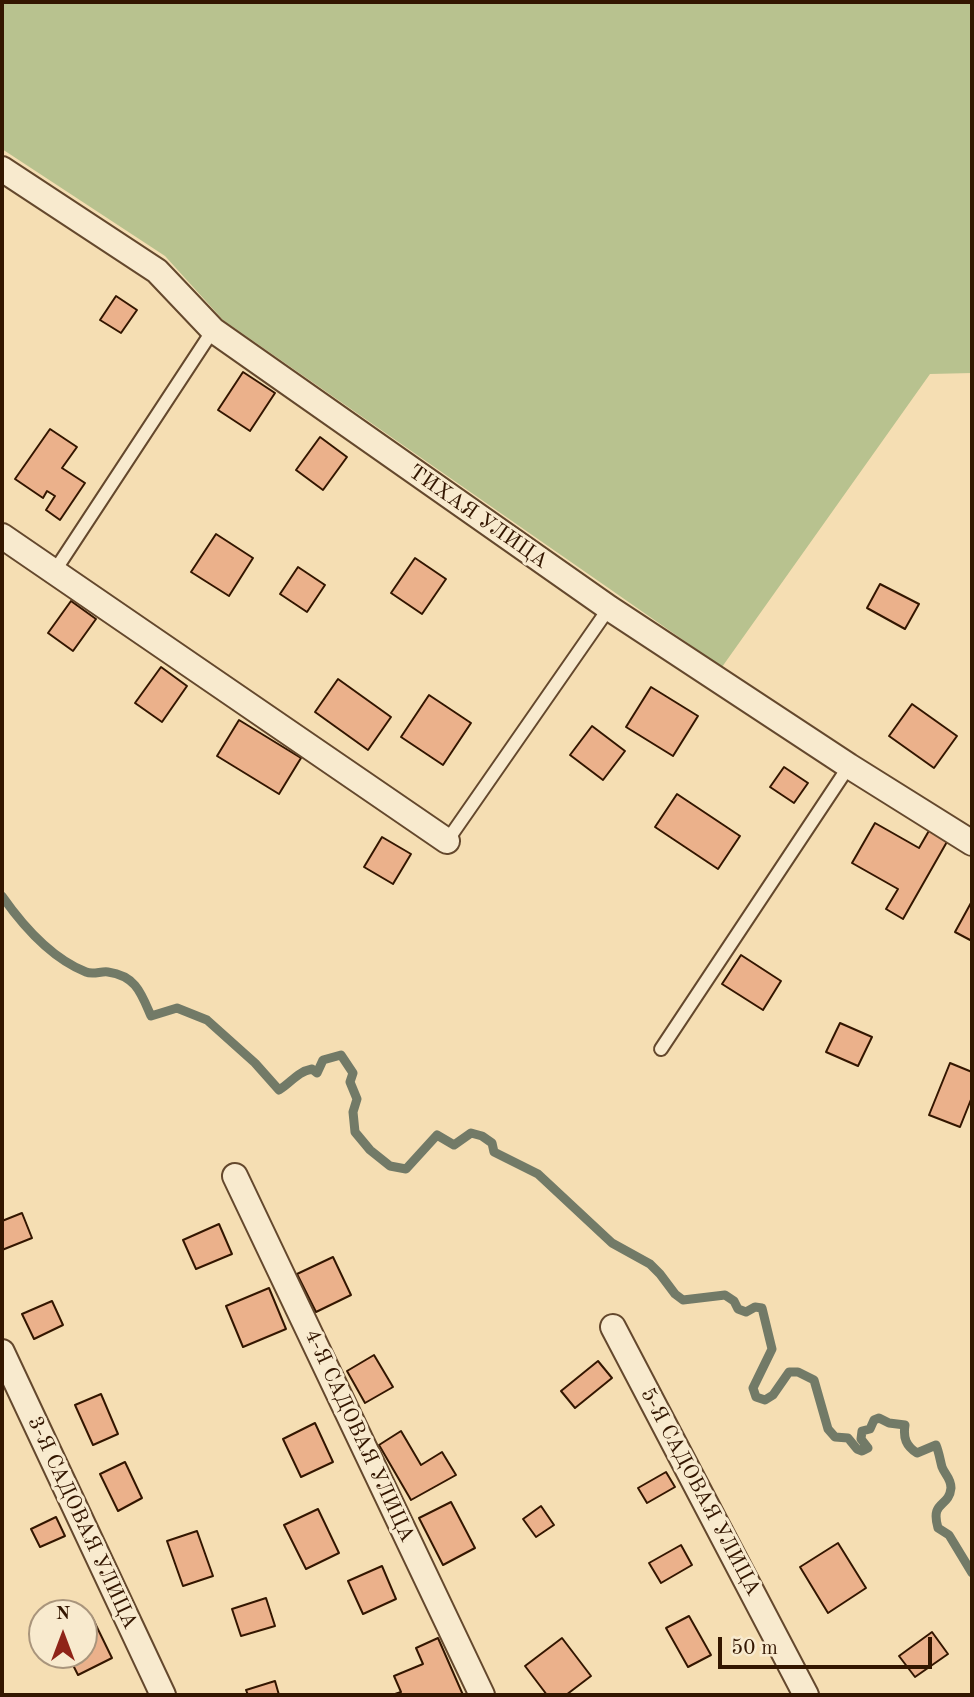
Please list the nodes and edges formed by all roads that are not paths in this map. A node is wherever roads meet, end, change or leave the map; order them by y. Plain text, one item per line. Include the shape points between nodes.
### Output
1 (2, 169) edge
2 (213, 330) junction
3 (2, 536) edge
4 (54, 572) junction
5 (609, 608) junction
6 (849, 766) junction
7 (447, 841) joint
8 (972, 843) edge
9 (661, 1049) dead end
10 (236, 1176) dead end
11 (613, 1327) dead end
12 (2, 1352) edge
13 (163, 1695) edge
14 (482, 1695) edge
15 (806, 1695) edge

1 - 2 street, ТИХАЯ УЛИЦА via 157,271
2 - 4 lane
2 - 5 street, ТИХАЯ УЛИЦА
3 - 4 street
4 - 7 street
5 - 6 street, ТИХАЯ УЛИЦА
5 - 7 lane
6 - 8 street, ТИХАЯ УЛИЦА
6 - 9 lane
10 - 14 street, 4-Я САДОВАЯ УЛИЦА
11 - 15 street, 5-Я САДОВАЯ УЛИЦА
12 - 13 street, 3-Я САДОВАЯ УЛИЦА

